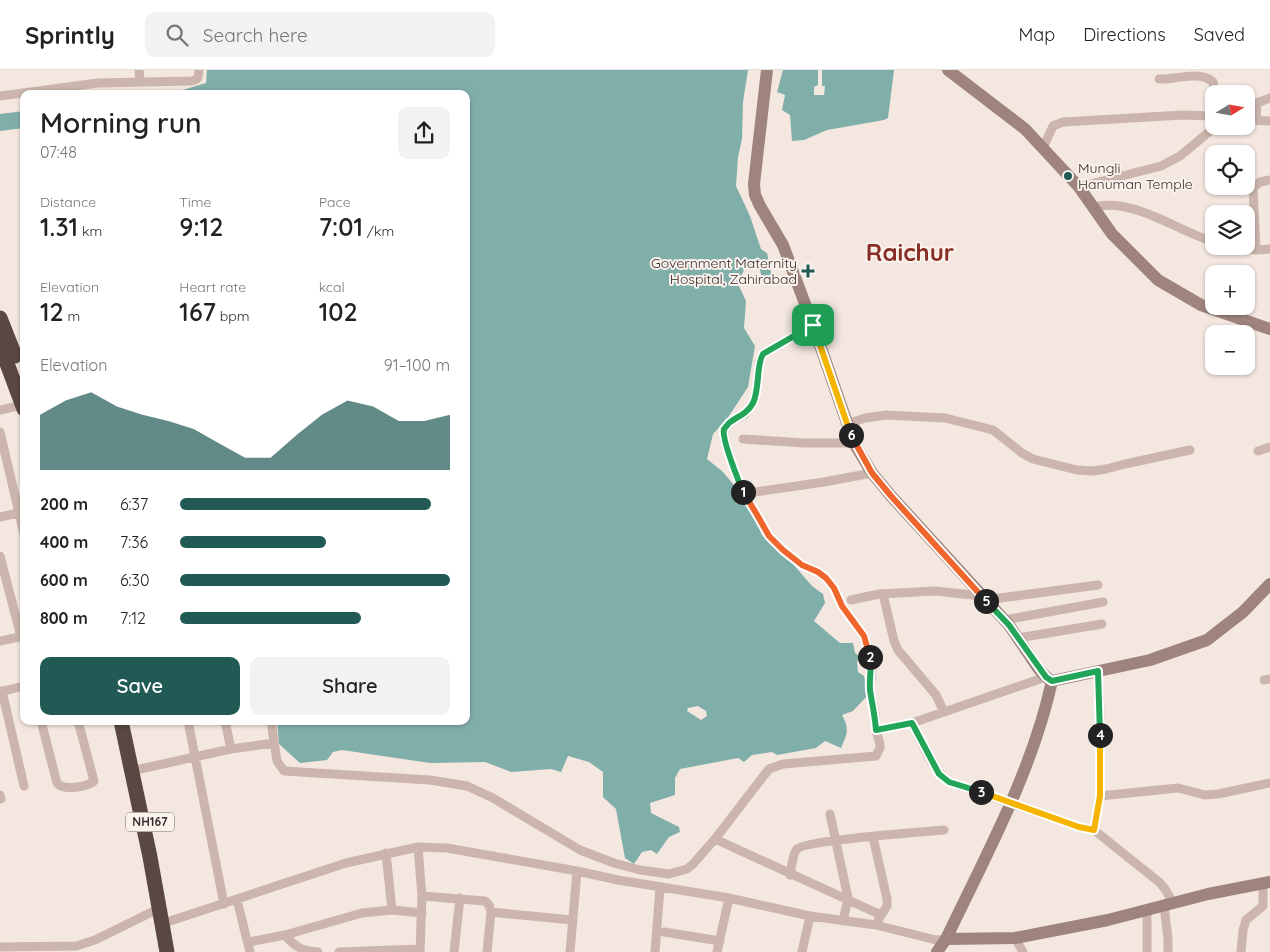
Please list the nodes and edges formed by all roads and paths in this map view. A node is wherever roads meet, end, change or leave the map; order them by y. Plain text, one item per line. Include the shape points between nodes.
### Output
1 (139, 70) edge
2 (200, 70) edge
3 (767, 70) edge
4 (948, 70) edge
5 (1159, 79) dead end
6 (140, 82) junction
7 (1214, 85) edge
8 (42, 90) edge
9 (20, 93) edge
10 (0, 96) edge
11 (1270, 98) edge
12 (1205, 116) edge
13 (1256, 120) joint
14 (1270, 121) edge
15 (1205, 134) edge
16 (1043, 148) junction
17 (1270, 180) edge
18 (1079, 187) junction
19 (1094, 207) junction
20 (1205, 238) edge
21 (1270, 249) edge
22 (1256, 250) joint
23 (0, 318) edge
24 (813, 325) junction
25 (1270, 329) edge
26 (0, 345) edge
27 (20, 369) edge
28 (20, 399) edge
29 (20, 407) edge
30 (0, 410) edge
31 (847, 424) junction
32 (0, 432) edge
33 (743, 439) dead end
34 (854, 443) junction
35 (1270, 447) edge
36 (1190, 450) dead end
37 (1258, 451) dead end
38 (872, 473) junction
39 (756, 492) dead end
40 (18, 512) junction
41 (0, 517) edge
42 (20, 519) edge
43 (0, 556) edge
44 (1270, 584) edge
45 (1098, 585) dead end
46 (883, 594) junction
47 (983, 598) junction
48 (851, 600) dead end
49 (1103, 602) dead end
50 (1004, 620) junction
51 (1102, 624) dead end
52 (20, 626) edge
53 (20, 638) edge
54 (1018, 638) junction
55 (0, 641) edge
56 (1098, 671) junction
57 (1049, 679) junction
58 (20, 687) edge
59 (1, 692) edge
60 (944, 712) junction
61 (912, 723) junction
62 (43, 725) edge
63 (79, 725) edge
64 (122, 725) edge
65 (132, 725) edge
66 (189, 725) edge
67 (226, 725) edge
68 (272, 725) edge
69 (876, 730) junction
70 (274, 743) junction
71 (232, 749) junction
72 (196, 757) junction
73 (140, 769) junction
74 (1270, 783) edge
75 (24, 786) dead end
76 (1100, 796) junction
77 (1011, 802) junction
78 (830, 814) dead end
79 (944, 830) dead end
80 (1094, 830) junction
81 (872, 837) junction
82 (715, 839) junction
83 (836, 840) junction
84 (418, 847) junction
85 (386, 853) junction
86 (577, 871) junction
87 (790, 875) junction
88 (1266, 882) edge
89 (660, 887) junction
90 (422, 896) junction
91 (460, 898) junction
92 (728, 898) junction
93 (848, 898) junction
94 (238, 900) junction
95 (224, 904) junction
96 (1168, 904) junction
97 (158, 909) junction
98 (392, 910) junction
99 (1147, 910) junction
100 (491, 912) junction
101 (422, 913) junction
102 (881, 915) junction
103 (810, 916) junction
104 (572, 920) junction
105 (843, 921) junction
106 (165, 923) junction
107 (876, 925) junction
108 (664, 932) dead end
109 (285, 935) junction
110 (1015, 938) junction
111 (946, 940) junction
112 (720, 941) junction
113 (249, 942) junction
114 (0, 947) edge
115 (64, 950) edge
116 (420, 951) edge
117 (167, 952) edge
118 (175, 952) edge
119 (250, 952) edge
120 (318, 952) edge
121 (339, 952) edge
122 (454, 952) edge
123 (487, 952) edge
124 (570, 952) edge
125 (655, 952) edge
126 (717, 952) edge
127 (802, 952) edge
128 (936, 952) edge
129 (1023, 952) edge
130 (1147, 952) edge
131 (1168, 952) edge
132 (1241, 952) edge

1 - 6 street
2 - 6 street via 199,77 194,80
3 - 24 street via 755,195 783,245
4 - 16 street via 1025,129
5 - 7 street via 1206,77
6 - 8 street via 98,82
9 - 10 street
11 - 13 street via 1258,103
12 - 16 street via 1063,122 1053,126
13 - 14 street
15 - 18 street via 1172,162
16 - 18 street
17 - 22 street via 1253,188
18 - 19 street
19 - 20 street via 1132,208
19 - 25 street via 1112,234 1158,280 1201,305
21 - 22 street
23 - 27 highway
24 - 31 street
24 - 69 street via 763,354 753,403 745,414 724,428 724,437 744,494 769,536 802,565 826,578 864,636 872,668 870,688
26 - 28 highway
29 - 30 street
31 - 34 street
31 - 36 street via 886,415 945,418 993,430 1032,459 1093,472
32 - 40 street
33 - 34 street
34 - 38 street
35 - 37 street
38 - 39 street
38 - 47 street
40 - 41 street
40 - 42 street
43 - 52 street
44 - 56 street via 1207,640 1150,660
45 - 47 street
46 - 47 street via 936,591
46 - 48 street
46 - 60 street via 898,650 936,695
47 - 50 street
49 - 50 street
50 - 54 street
51 - 54 street
53 - 55 street
54 - 57 street
56 - 57 street
56 - 76 street
57 - 60 street
57 - 77 street via 1046,710
58 - 59 street
59 - 75 street
60 - 61 street
61 - 69 street
61 - 77 street via 939,774 949,782
62 - 63 street via 57,783 65,788 94,781
64 - 97 highway, NH167
65 - 73 highway, NH167
66 - 72 street
67 - 71 street
68 - 70 street
69 - 82 street via 880,748 874,758 783,764 769,769
70 - 71 street
70 - 82 street via 277,761 284,771 430,780 467,786 580,850 640,870 678,873 693,864
71 - 72 street
72 - 73 street
72 - 95 street
73 - 106 highway, NH167
74 - 76 street via 1205,795 1178,788
76 - 80 street
77 - 80 street
77 - 111 street
78 - 83 street
79 - 81 street
80 - 96 street via 1159,882 1165,889
81 - 83 street
81 - 102 street via 887,899
82 - 87 street
83 - 87 street via 798,848
83 - 93 street
84 - 85 street
84 - 86 street via 447,848
84 - 90 street
85 - 94 street via 346,863
85 - 98 street
86 - 89 street
86 - 104 street
87 - 93 street
88 - 96 street
88 - 132 street via 1263,906 1246,920
89 - 92 street
89 - 125 street
90 - 91 street
90 - 101 street
91 - 100 street via 485,901
91 - 122 street
92 - 103 street
92 - 112 street
93 - 102 street
93 - 105 street
94 - 95 street
94 - 113 street
95 - 106 street
96 - 99 street
96 - 131 street
97 - 106 highway, NH167
97 - 115 street via 86,944
98 - 101 street
98 - 109 street via 362,913
99 - 110 street
99 - 130 street
100 - 104 street
100 - 123 street
101 - 116 street
102 - 107 street
103 - 105 street
103 - 127 street
104 - 124 street
105 - 107 street
106 - 117 highway, NH167
106 - 118 highway, NH167
107 - 111 street
108 - 112 street
109 - 113 street
109 - 120 street via 298,948
110 - 111 street
110 - 129 street
111 - 128 street
112 - 126 street
113 - 119 street
114 - 115 street
116 - 121 street

